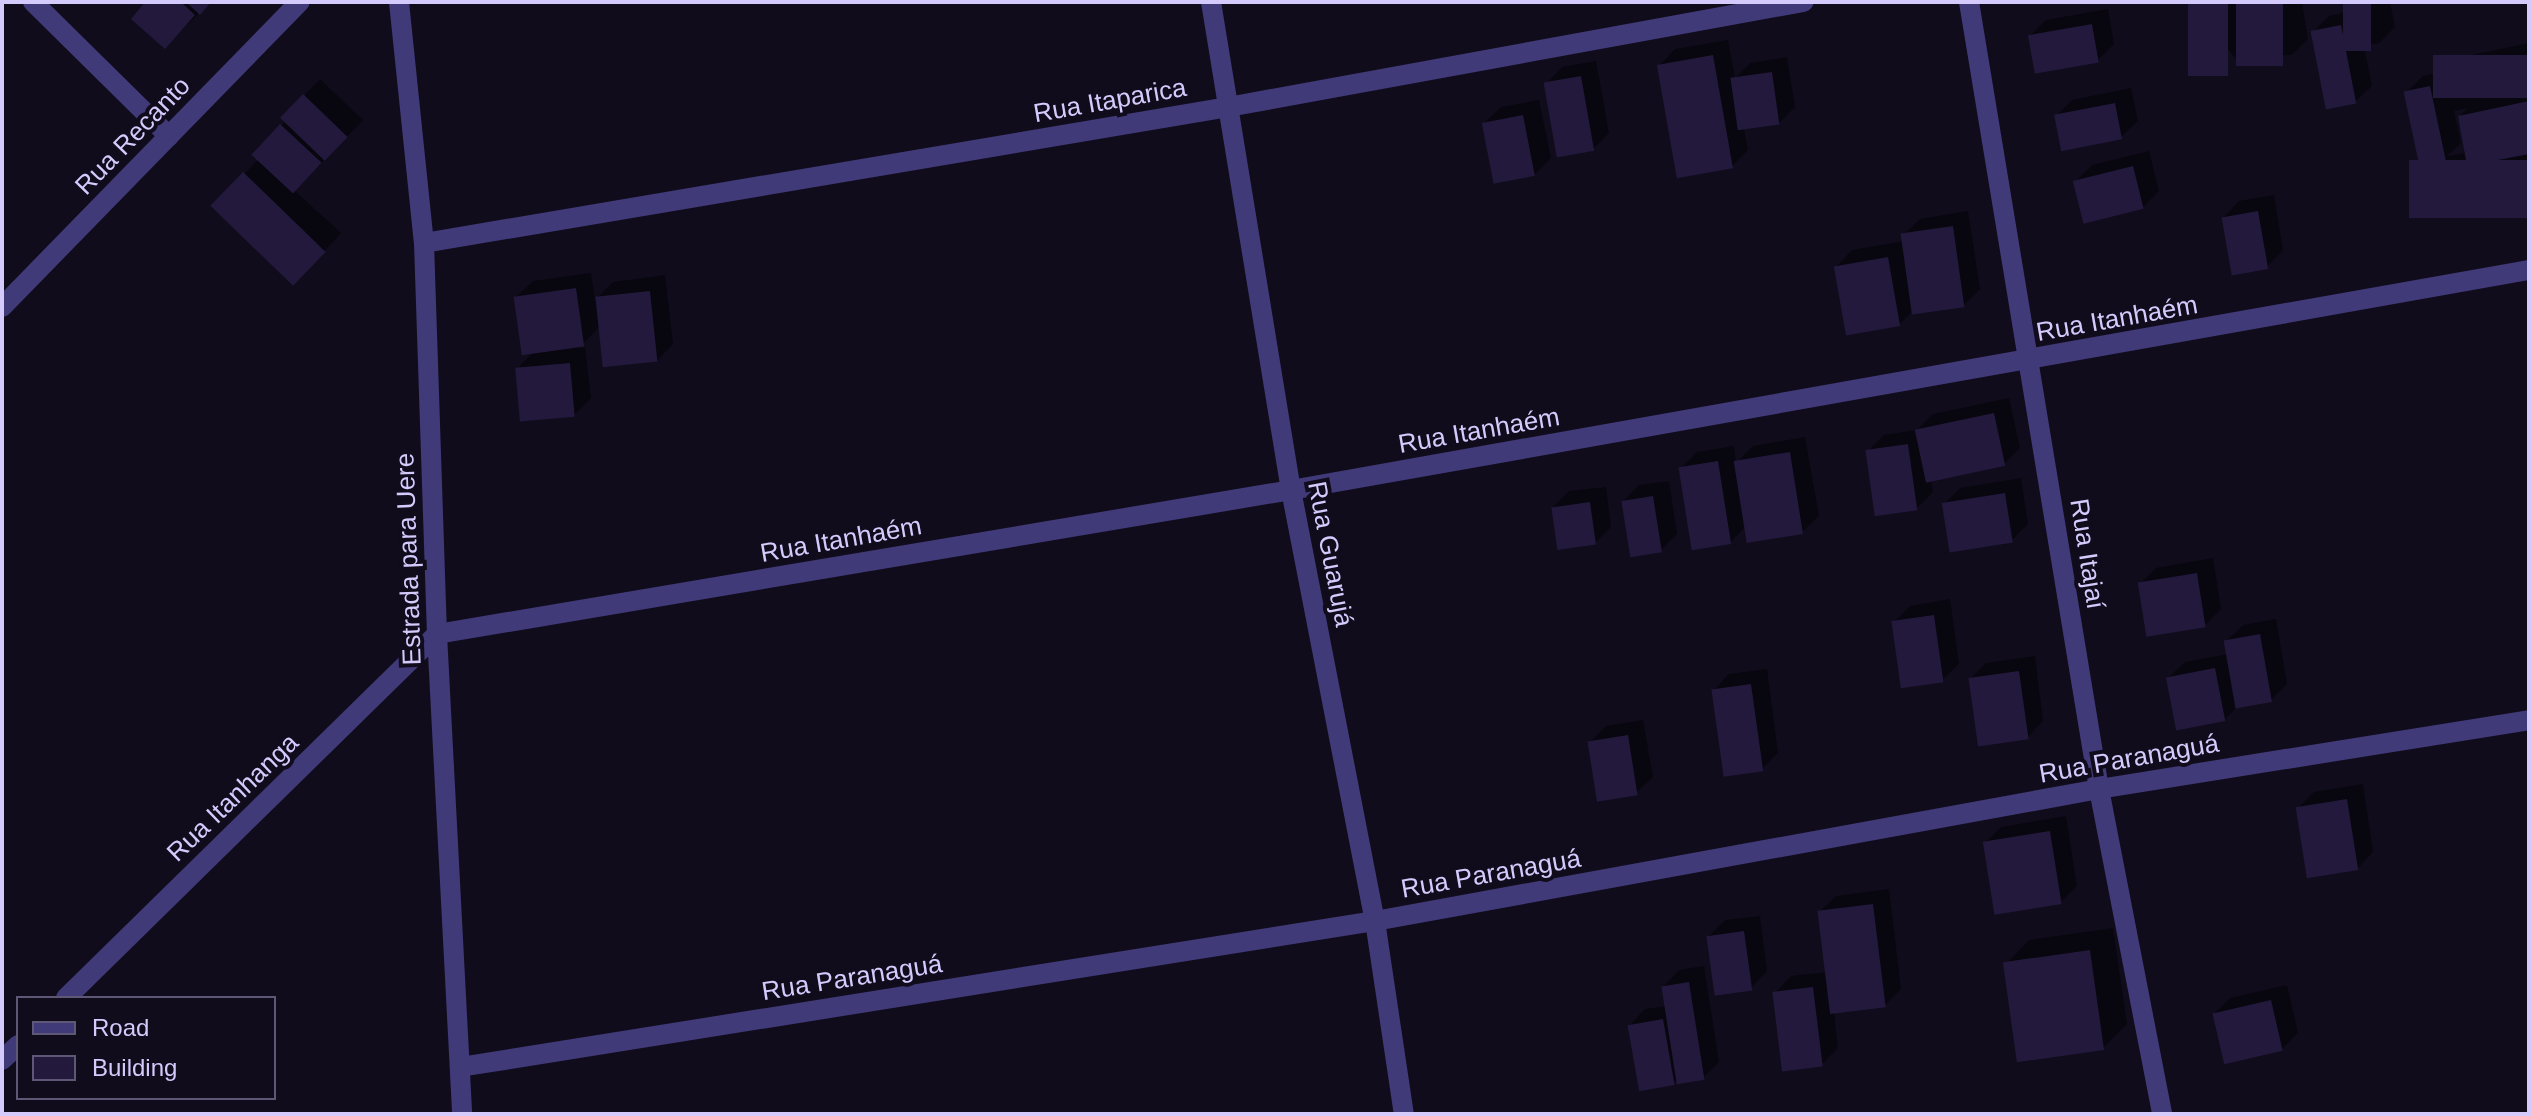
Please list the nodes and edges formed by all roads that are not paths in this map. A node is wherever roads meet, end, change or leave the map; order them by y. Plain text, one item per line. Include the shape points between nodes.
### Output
1 (33, 2) edge
2 (300, 2) edge
3 (399, 2) edge
4 (1211, 2) edge
5 (1803, 2) edge
6 (1969, 2) edge
7 (1228, 107) junction
8 (169, 136) junction
9 (424, 243) junction
10 (2529, 270) edge
11 (2, 307) edge
12 (2029, 361) junction
13 (1291, 490) junction
14 (437, 634) junction
15 (2529, 720) edge
16 (2099, 789) junction
17 (1375, 921) junction
18 (68, 996) edge
19 (460, 1067) junction
20 (462, 1114) edge
21 (1404, 1114) edge
22 (2162, 1114) edge

1 - 8 street
2 - 8 street, Rua Recanto
3 - 9 street, Estrada para Uere
4 - 7 street, Rua Guarujá
5 - 7 street, Rua Itaparica
6 - 12 street, Rua Itajaí
7 - 9 street, Rua Itaparica
7 - 13 street, Rua Guarujá
8 - 11 street, Rua Recanto
9 - 14 street, Estrada para Uere
10 - 12 street, Rua Itanhaém
12 - 13 street, Rua Itanhaém
12 - 16 street, Rua Itajaí
13 - 14 street, Rua Itanhaém
13 - 17 street, Rua Guarujá
14 - 18 street, Rua Itanhanga
14 - 19 street, Estrada para Uere
15 - 16 street, Rua Paranaguá
16 - 17 street, Rua Paranaguá
16 - 22 street, Rua Itajaí
17 - 19 street, Rua Paranaguá
17 - 21 street, Rua Guarujá
19 - 20 street, Estrada para Uere

